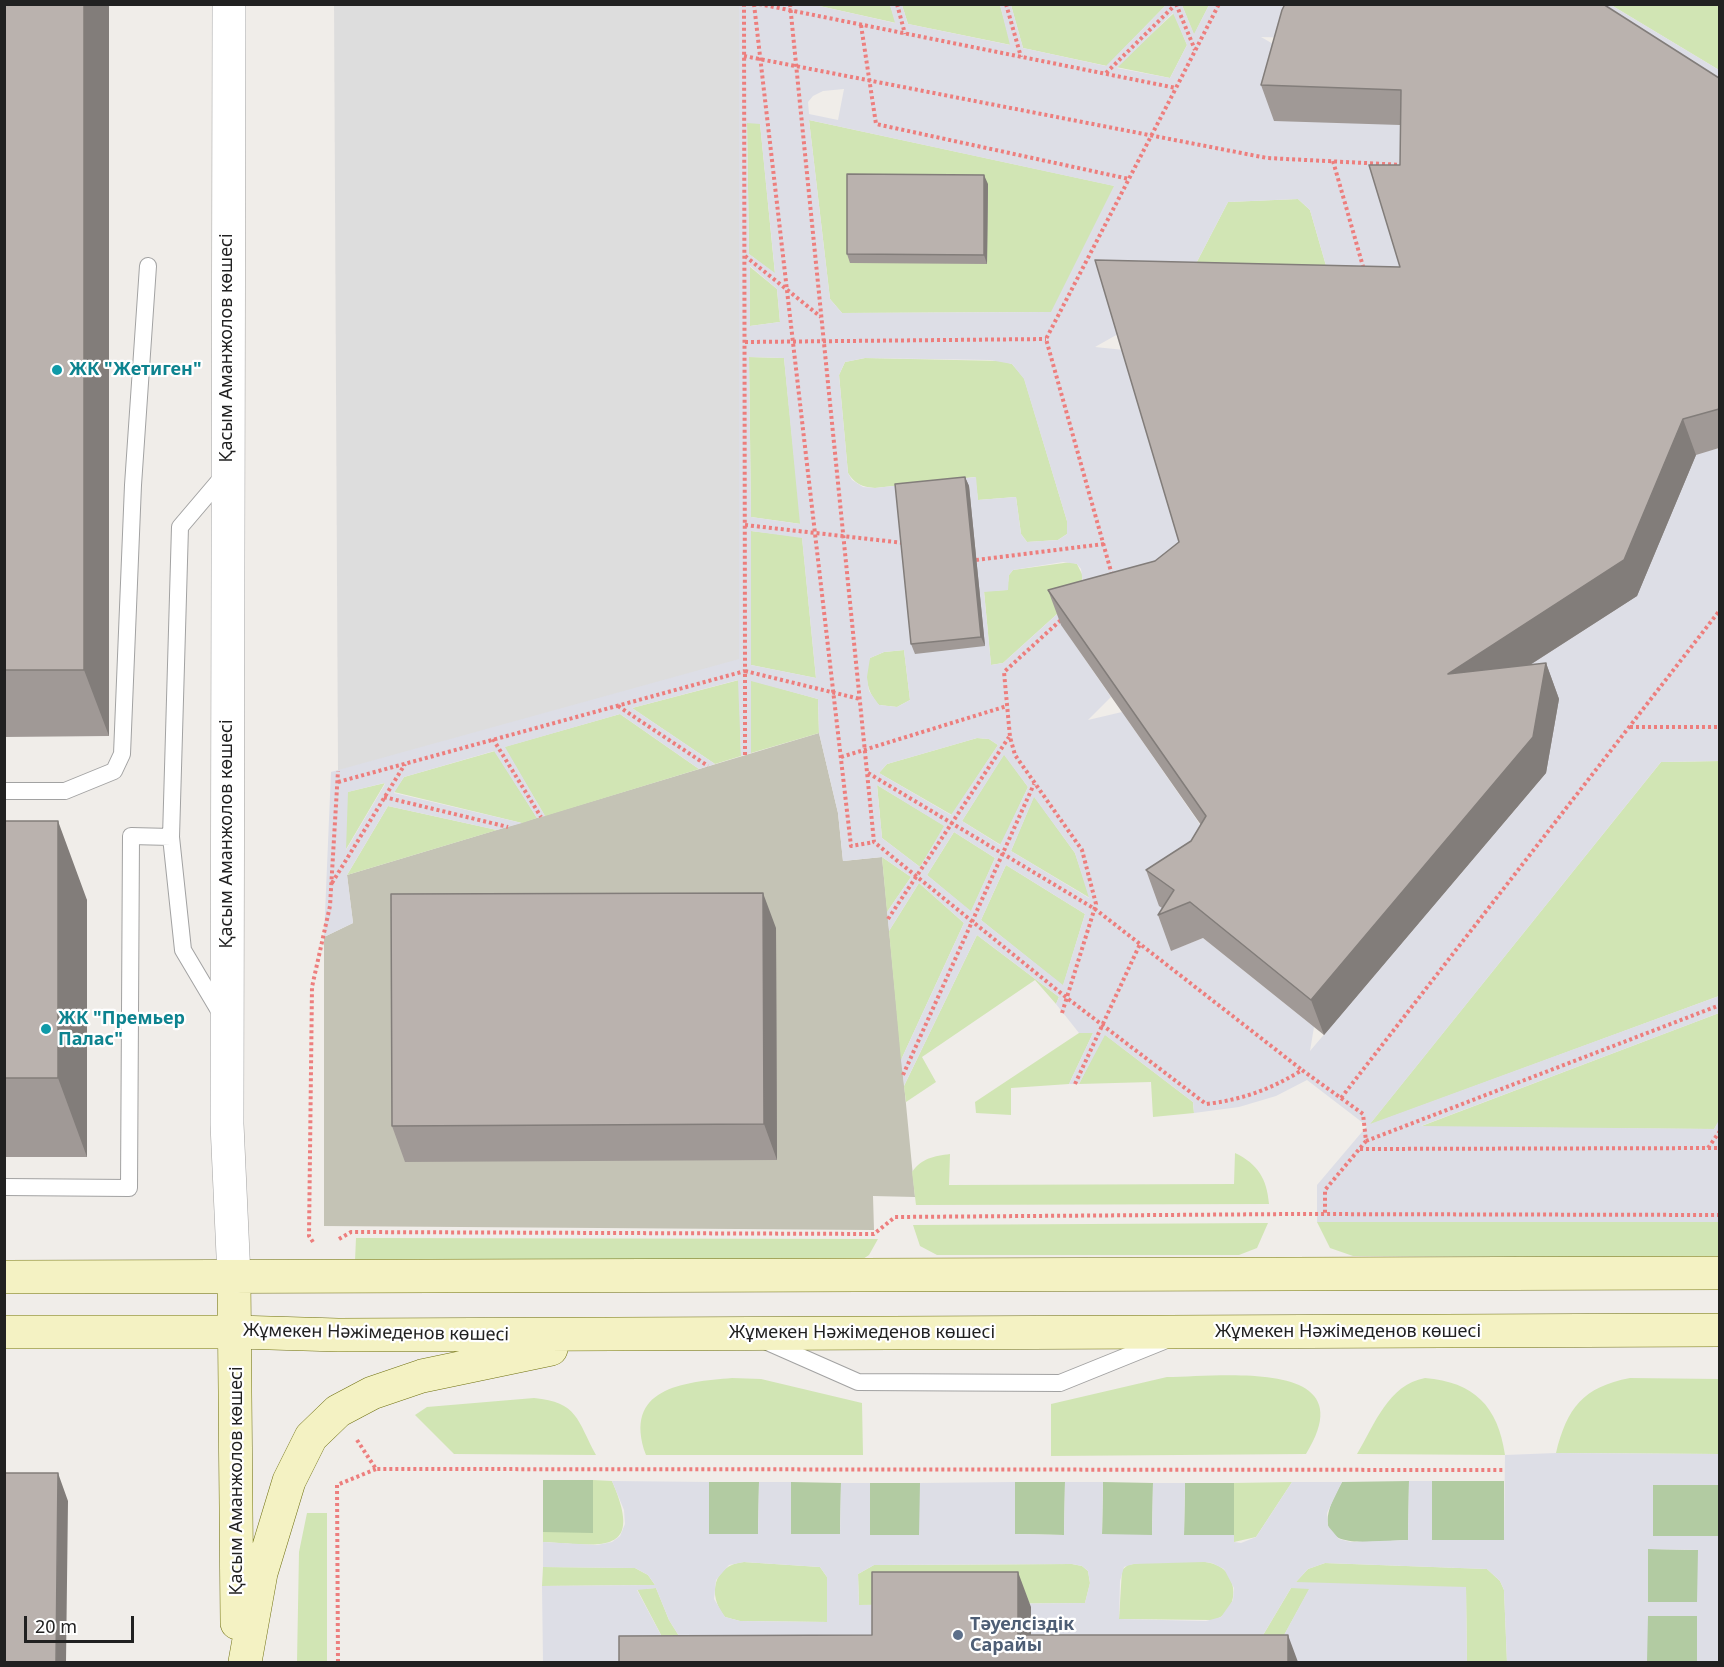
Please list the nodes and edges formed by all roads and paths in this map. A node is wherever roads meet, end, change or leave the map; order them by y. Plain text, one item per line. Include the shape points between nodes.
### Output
1 (229, 4) edge
2 (744, 4) edge
3 (754, 4) edge
4 (759, 4) edge
5 (790, 4) edge
6 (897, 4) edge
7 (1006, 4) edge
8 (1176, 4) edge
9 (1219, 4) edge
10 (791, 11) junction
11 (861, 25) junction
12 (905, 34) junction
13 (1195, 50) junction
14 (744, 56) junction
15 (1021, 57) junction
16 (760, 59) junction
17 (796, 66) junction
18 (1106, 74) junction
19 (870, 81) junction
20 (1176, 88) junction
21 (1151, 135) junction
22 (1333, 161) junction
23 (1413, 165) edge
24 (1129, 179) junction
25 (745, 255) junction
26 (148, 266) dead end
27 (1367, 280) edge
28 (786, 289) junction
29 (821, 317) junction
30 (1046, 339) junction
31 (824, 340) junction
32 (793, 341) junction
33 (745, 342) junction
34 (227, 471) junction
35 (745, 525) junction
36 (815, 533) junction
37 (844, 537) junction
38 (904, 543) edge
39 (1104, 544) junction
40 (976, 560) edge
41 (1113, 578) edge
42 (1719, 610) edge
43 (1068, 614) edge
44 (745, 671) junction
45 (833, 692) junction
46 (860, 699) junction
47 (617, 705) junction
48 (1007, 706) junction
49 (1719, 727) edge
50 (1629, 728) junction
51 (1010, 737) junction
52 (493, 740) junction
53 (865, 750) junction
54 (745, 755) dead end
55 (841, 757) junction
56 (406, 763) junction
57 (708, 766) dead end
58 (867, 772) junction
59 (338, 782) dead end
60 (1034, 783) junction
61 (4, 791) edge
62 (384, 797) junction
63 (541, 817) dead end
64 (952, 823) junction
65 (508, 826) dead end
66 (171, 837) junction
67 (874, 842) junction
68 (1003, 854) junction
69 (916, 876) junction
70 (331, 885) dead end
71 (1095, 909) junction
72 (888, 918) dead end
73 (972, 921) junction
74 (1140, 944) junction
75 (1067, 998) junction
76 (1719, 1005) edge
77 (1062, 1013) dead end
78 (227, 1024) junction
79 (1102, 1025) junction
80 (1302, 1070) junction
81 (903, 1075) dead end
82 (1075, 1084) dead end
83 (1341, 1098) junction
84 (1719, 1131) edge
85 (1366, 1141) junction
86 (1708, 1148) junction
87 (1719, 1148) edge
88 (1359, 1149) junction
89 (4, 1187) edge
90 (1325, 1214) junction
91 (1719, 1215) edge
92 (335, 1242) dead end
93 (1719, 1273) edge
94 (4, 1277) edge
95 (234, 1277) junction
96 (1719, 1330) edge
97 (4, 1332) edge
98 (236, 1332) junction
99 (1185, 1332) junction
100 (638, 1334) junction
101 (748, 1334) junction
102 (376, 1469) dead end
103 (237, 1662) edge
104 (245, 1662) edge
105 (338, 1662) edge

1 - 34 street, Қасым Аманжолов көшесі
2 - 14 path
3 - 16 path
4 - 10 path
5 - 10 path
6 - 12 path
7 - 15 path
8 - 13 path
8 - 18 path
9 - 13 path
10 - 11 path
10 - 17 path
11 - 12 path
11 - 19 path
12 - 15 path
13 - 20 path
14 - 16 path
14 - 25 path
15 - 18 path
16 - 17 path
16 - 28 path
17 - 19 path
17 - 29 path
18 - 20 path
19 - 21 path
19 - 24 path via 876,124
20 - 21 path
21 - 22 path via 1267,158
21 - 24 path
22 - 23 path
22 - 27 path
24 - 30 path
25 - 28 path
25 - 33 path
26 - 61 lane via 122,754 114,771 65,791
28 - 29 path
28 - 32 path
29 - 31 path
30 - 31 path
30 - 39 path
31 - 32 path
31 - 37 path
32 - 33 path
32 - 36 path
33 - 35 path
34 - 66 lane via 180,527
34 - 78 street, Қасым Аманжолов көшесі
35 - 36 path
35 - 44 path
36 - 37 path
36 - 45 path
37 - 38 path
37 - 46 path
39 - 40 path
39 - 41 path
42 - 50 path
43 - 48 path via 1004,672
44 - 45 path
44 - 47 path
44 - 54 path
45 - 46 path
45 - 55 path
46 - 53 path
47 - 52 path
47 - 57 path
48 - 51 path
48 - 53 path
49 - 50 path
50 - 83 path
51 - 60 path via 1015,755
51 - 64 path
52 - 56 path
52 - 63 path
53 - 55 path
53 - 58 path
55 - 67 path via 851,846
56 - 59 path
56 - 62 path
58 - 64 path
58 - 67 path
60 - 68 path
60 - 71 path via 1082,850
62 - 65 path
62 - 70 path
64 - 68 path
64 - 69 path
66 - 78 lane via 183,950
66 - 89 lane via 131,836 129,1188
67 - 69 path
68 - 71 path
68 - 73 path
69 - 72 path
69 - 73 path
71 - 74 path
71 - 75 path
73 - 75 path
73 - 81 path
74 - 79 path
74 - 80 path
75 - 77 path
75 - 79 path
76 - 85 path
78 - 95 street, Қасым Аманжолов көшесі
79 - 80 path via 1206,1104 1276,1087
79 - 82 path
80 - 83 path
83 - 85 path via 1363,1114
84 - 86 path
85 - 88 path
86 - 87 path
86 - 88 path
88 - 90 path via 1325,1190
90 - 91 path
90 - 92 path via 895,1217 874,1234 351,1232
93 - 95 main road
94 - 95 main road
95 - 98 main road, Қасым Аманжолов көшесі
96 - 99 main road, Жұмекен Нәжімеденов көшесі
97 - 98 main road, Жұмекен Нәжімеденов көшесі
98 - 100 main road, Жұмекен Нәжімеденов көшесі
98 - 103 main road, Қасым Аманжолов көшесі
99 - 101 main road, Жұмекен Нәжімеденов көшесі
99 - 101 lane via 1060,1383 858,1382
100 - 101 main road, Жұмекен Нәжімеденов көшесі
100 - 104 main road via 423,1376 372,1393 338,1411 311,1437 290,1481 261,1573
102 - 105 path via 337,1485

